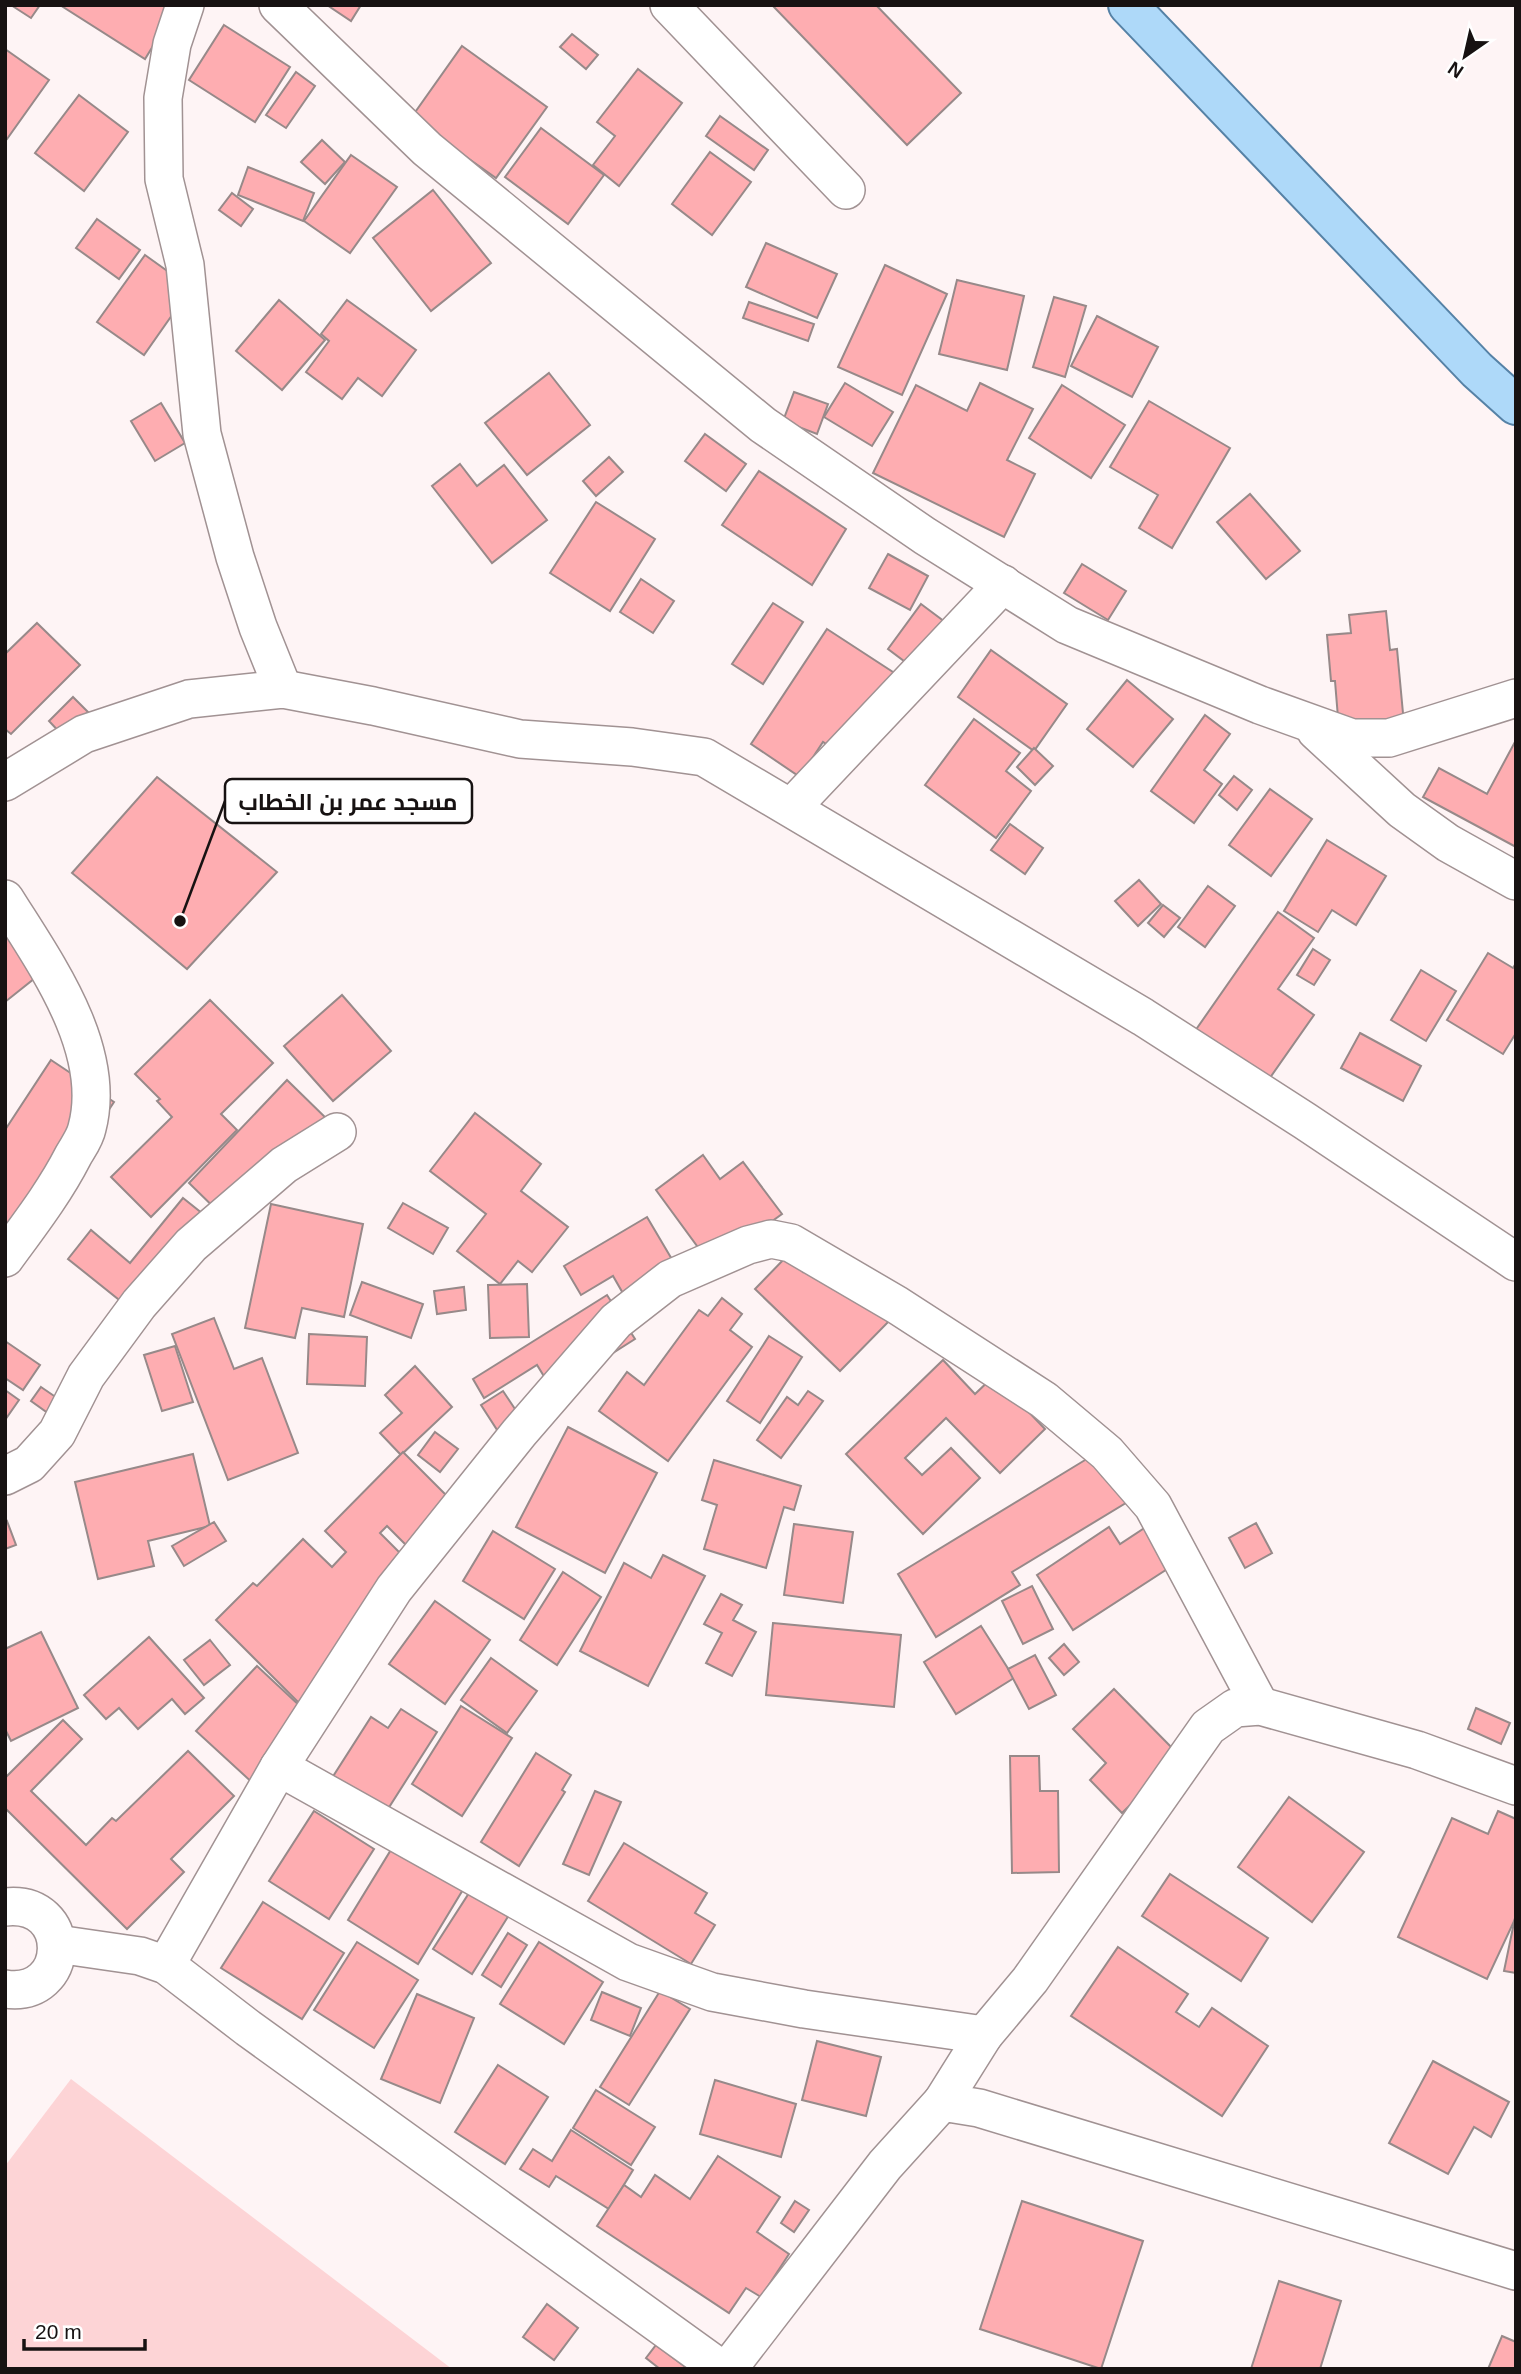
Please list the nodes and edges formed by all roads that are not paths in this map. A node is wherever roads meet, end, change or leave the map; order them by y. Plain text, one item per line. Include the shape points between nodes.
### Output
1 (185, 5) edge
2 (278, 5) edge
3 (669, 5) edge
4 (1128, 5) edge
5 (846, 190) dead end
6 (1516, 405) edge
7 (1003, 584) junction
8 (283, 689) junction
9 (1516, 698) edge
10 (1306, 721) junction
11 (5, 782) edge
12 (792, 807) junction
13 (1516, 881) edge
14 (5, 899) edge
15 (337, 1132) dead end
16 (5, 1258) edge
17 (1516, 1262) edge
18 (5, 1476) edge
19 (1260, 1706) junction
20 (279, 1767) junction
21 (1516, 1786) edge
22 (5, 1886) edge
23 (20, 1908) edge
24 (57, 1944) junction
25 (166, 1965) junction
26 (5, 1989) edge
27 (984, 2035) junction
28 (942, 2102) junction
29 (1516, 2271) edge
30 (721, 2369) edge
31 (728, 2369) edge

1 - 8 street via 172,44 163,99 164,179 185,265 202,434 235,557
2 - 7 street via 428,149 763,425
3 - 5 street
4 - 6 main road via 1477,370
7 - 10 street via 1067,625
7 - 12 street
8 - 11 street via 189,699 84,734
8 - 12 street via 520,739 704,757
9 - 10 street via 1389,738 1352,738
10 - 13 street via 1402,810 1448,843
12 - 17 street via 1143,1017
14 - 16 street via 47,965 75,1024 88,1060 92,1098 87,1130 57,1186
15 - 18 street via 284,1165 191,1245 139,1304 86,1376 57,1433 29,1464
19 - 20 street via 1153,1506 1107,1454 1044,1400 897,1305 791,1243 771,1239 670,1279 616,1321 394,1589
19 - 21 street via 1418,1750
19 - 27 street via 1235,1708 1208,1727 1030,1980
20 - 25 street
20 - 27 street via 628,1962 712,1992
22 - 23 street
23 - 24 street via 45,1918
24 - 25 street via 140,1956
24 - 26 street via 51,1971 41,1982 29,1989
25 - 30 street
27 - 28 street
28 - 29 street via 979,2108
28 - 31 street via 885,2165

